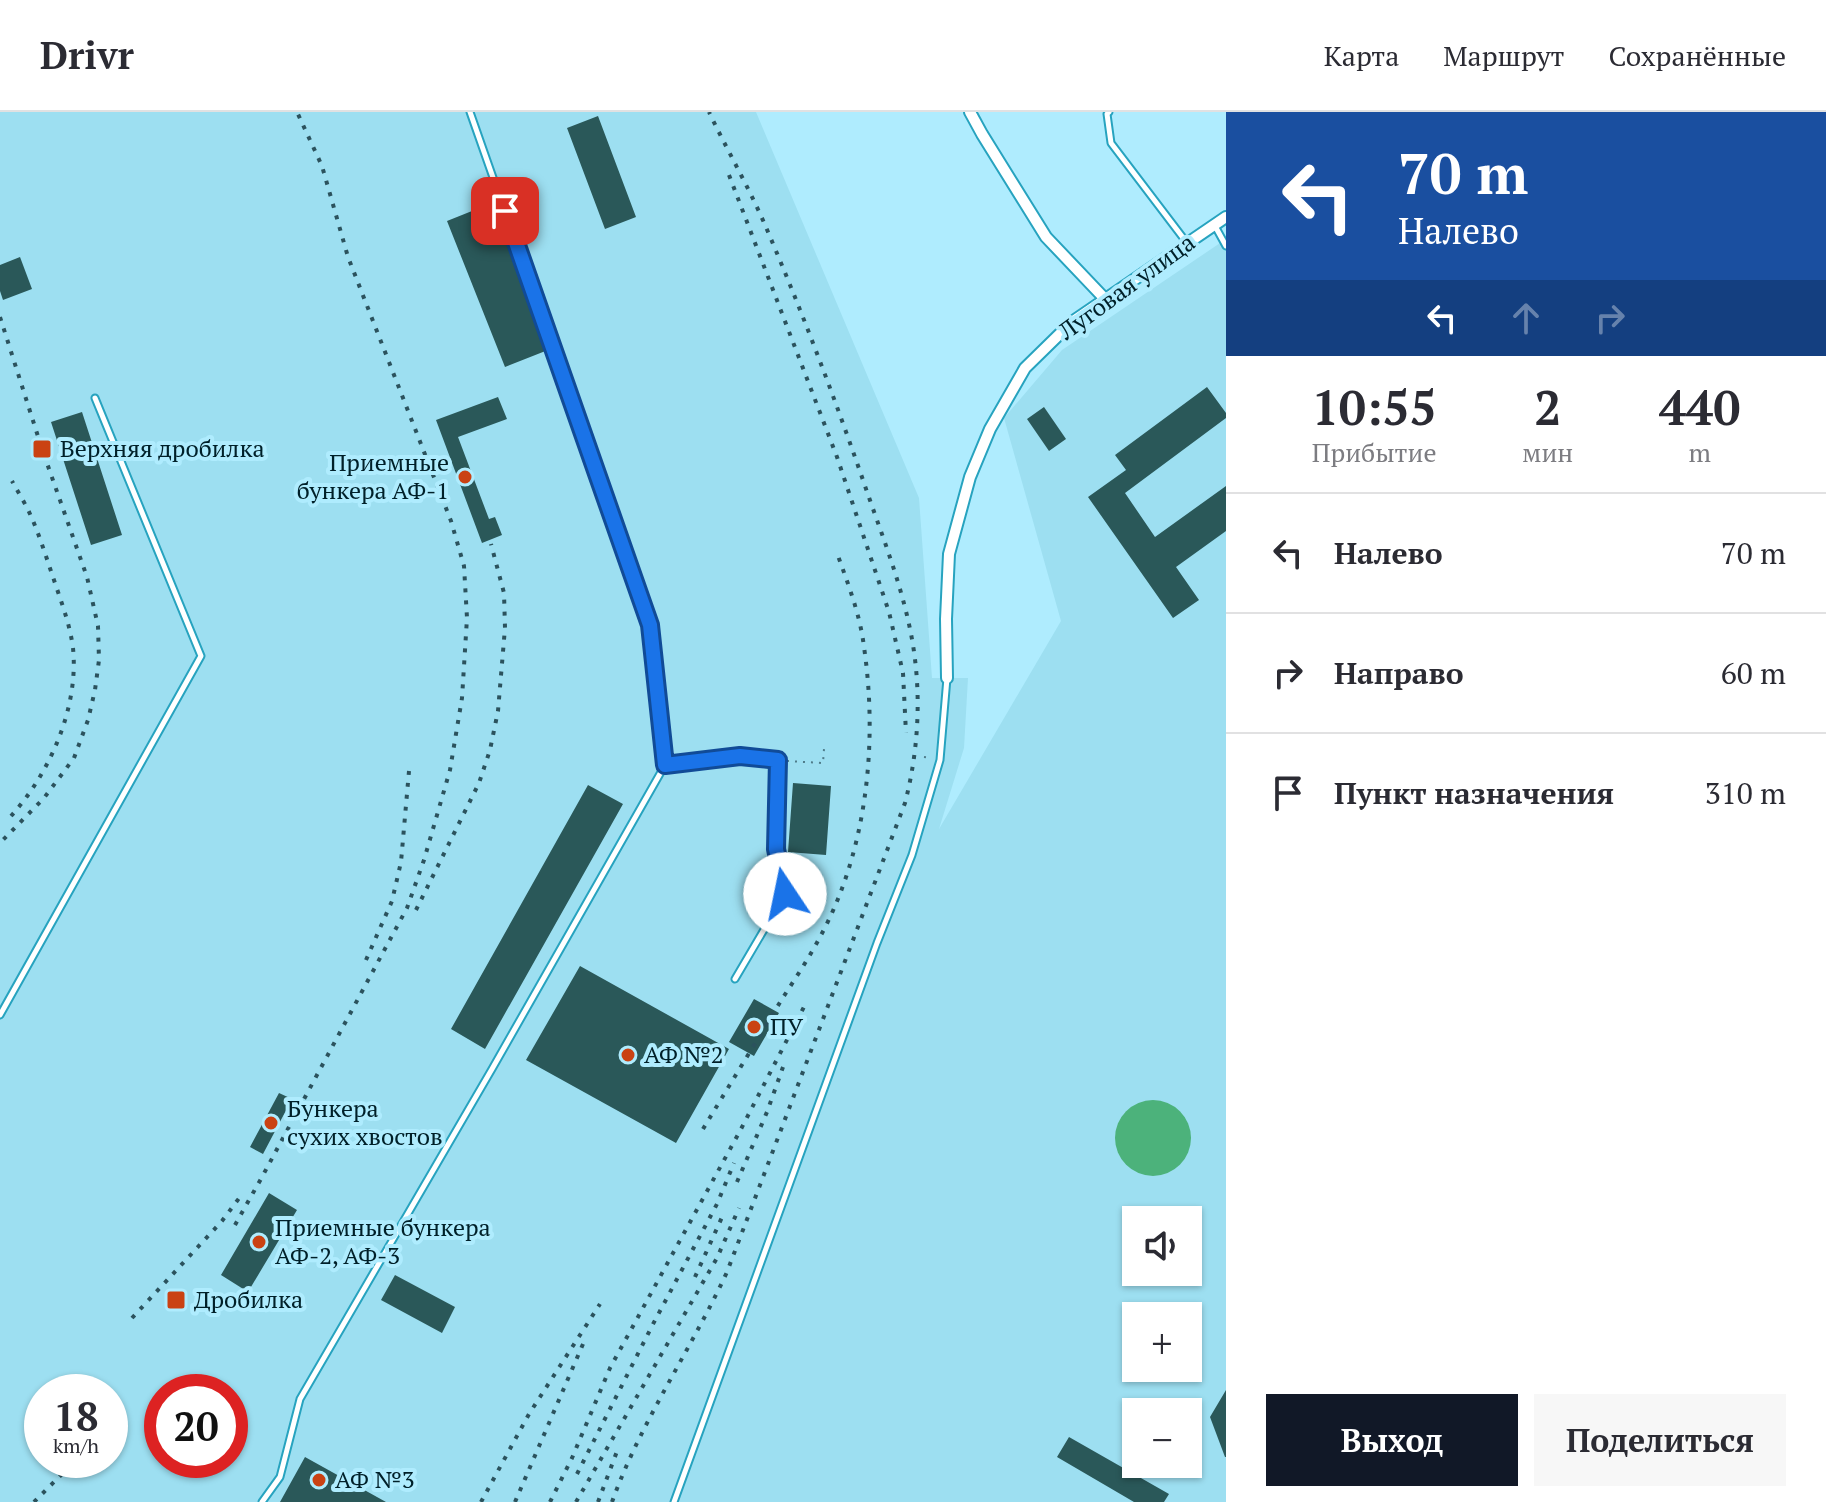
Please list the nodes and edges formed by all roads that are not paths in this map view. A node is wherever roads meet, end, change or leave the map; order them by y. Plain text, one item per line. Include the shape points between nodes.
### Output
1 (470, 112) edge
2 (970, 112) edge
3 (1109, 112) edge
4 (1226, 217) edge
5 (1214, 225) junction
6 (1188, 243) junction
7 (1226, 246) edge
8 (1105, 299) junction
9 (95, 398) dead end
10 (947, 678) joint
11 (665, 765) junction
12 (735, 979) dead end
13 (0, 1015) edge
14 (262, 1502) edge
15 (674, 1502) edge

1 - 11 lane via 650,625
2 - 8 street via 1046,237
3 - 6 lane via 1111,143
4 - 5 street, Луговая улица
5 - 6 street, Луговая улица
5 - 7 lane
6 - 8 street, Луговая улица
8 - 10 street, Луговая улица via 1072,322 1025,368 990,429 970,477 949,554
9 - 13 lane via 201,656
10 - 15 lane via 940,760 912,855
11 - 12 lane via 740,756 778,760 776,849 785,894
11 - 14 lane via 300,1399 280,1477

